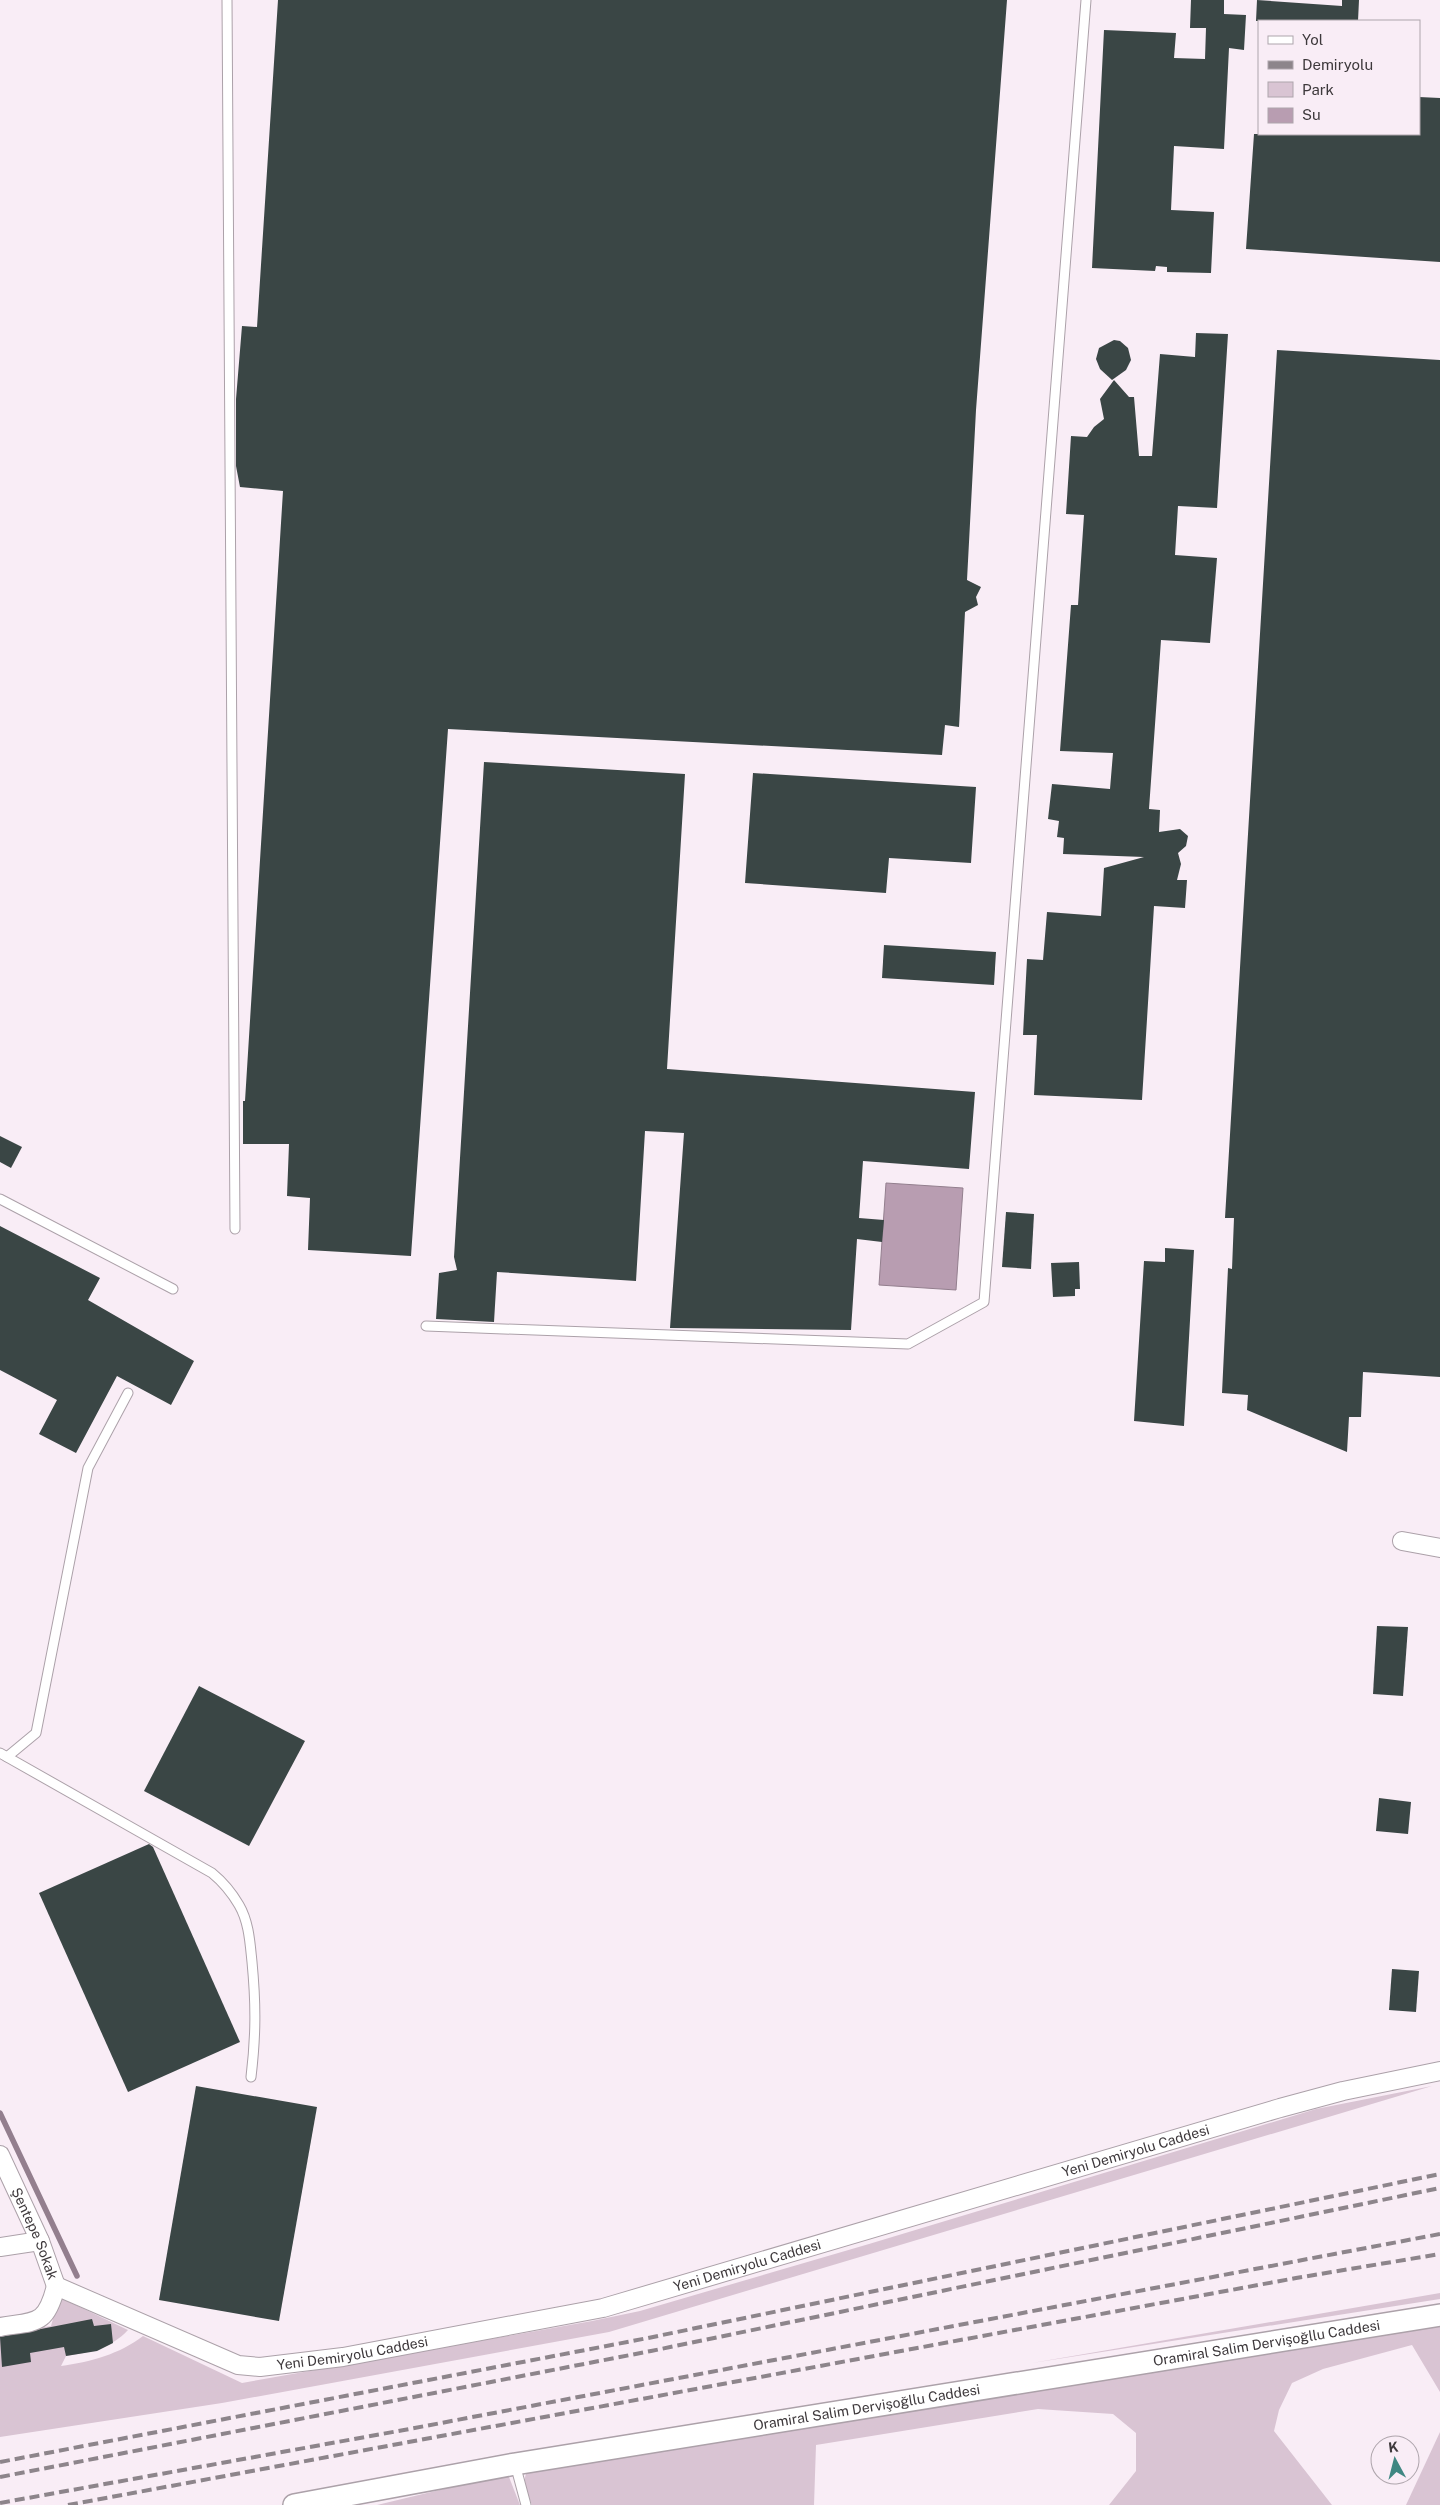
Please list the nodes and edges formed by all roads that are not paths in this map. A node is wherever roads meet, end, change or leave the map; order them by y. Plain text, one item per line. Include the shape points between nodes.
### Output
1 (227, 0) edge
2 (1086, 0) edge
3 (0, 1199) edge
4 (235, 1230) dead end
5 (173, 1289) dead end
6 (426, 1326) dead end
7 (128, 1393) dead end
8 (1402, 1541) dead end
9 (1440, 1548) edge
10 (3, 1755) edge
11 (1440, 2071) edge
12 (251, 2077) dead end
13 (0, 2155) edge
14 (40, 2241) junction
15 (0, 2247) edge
16 (56, 2286) junction
17 (1440, 2315) edge
18 (0, 2327) edge
19 (515, 2464) junction
20 (294, 2505) edge
21 (526, 2505) edge

1 - 4 lane
2 - 6 lane via 984,1302 908,1344
3 - 5 lane
7 - 10 lane via 88,1468 36,1733
8 - 9 street
10 - 12 lane via 212,1873 233,1895 249,1933 255,1990 256,2033
11 - 16 street, Yeni Demiryolu Caddesi via 1280,2108 602,2308 343,2357 260,2367 238,2366
13 - 14 street, Şentepe Sokak
14 - 15 street
14 - 16 street, Şentepe Sokak
16 - 18 street via 50,2307 37,2321
17 - 19 street, Oramiral Salim Dervişoğllu Caddesi
19 - 20 street, Oramiral Salim Dervişoğllu Caddesi
19 - 21 lane

